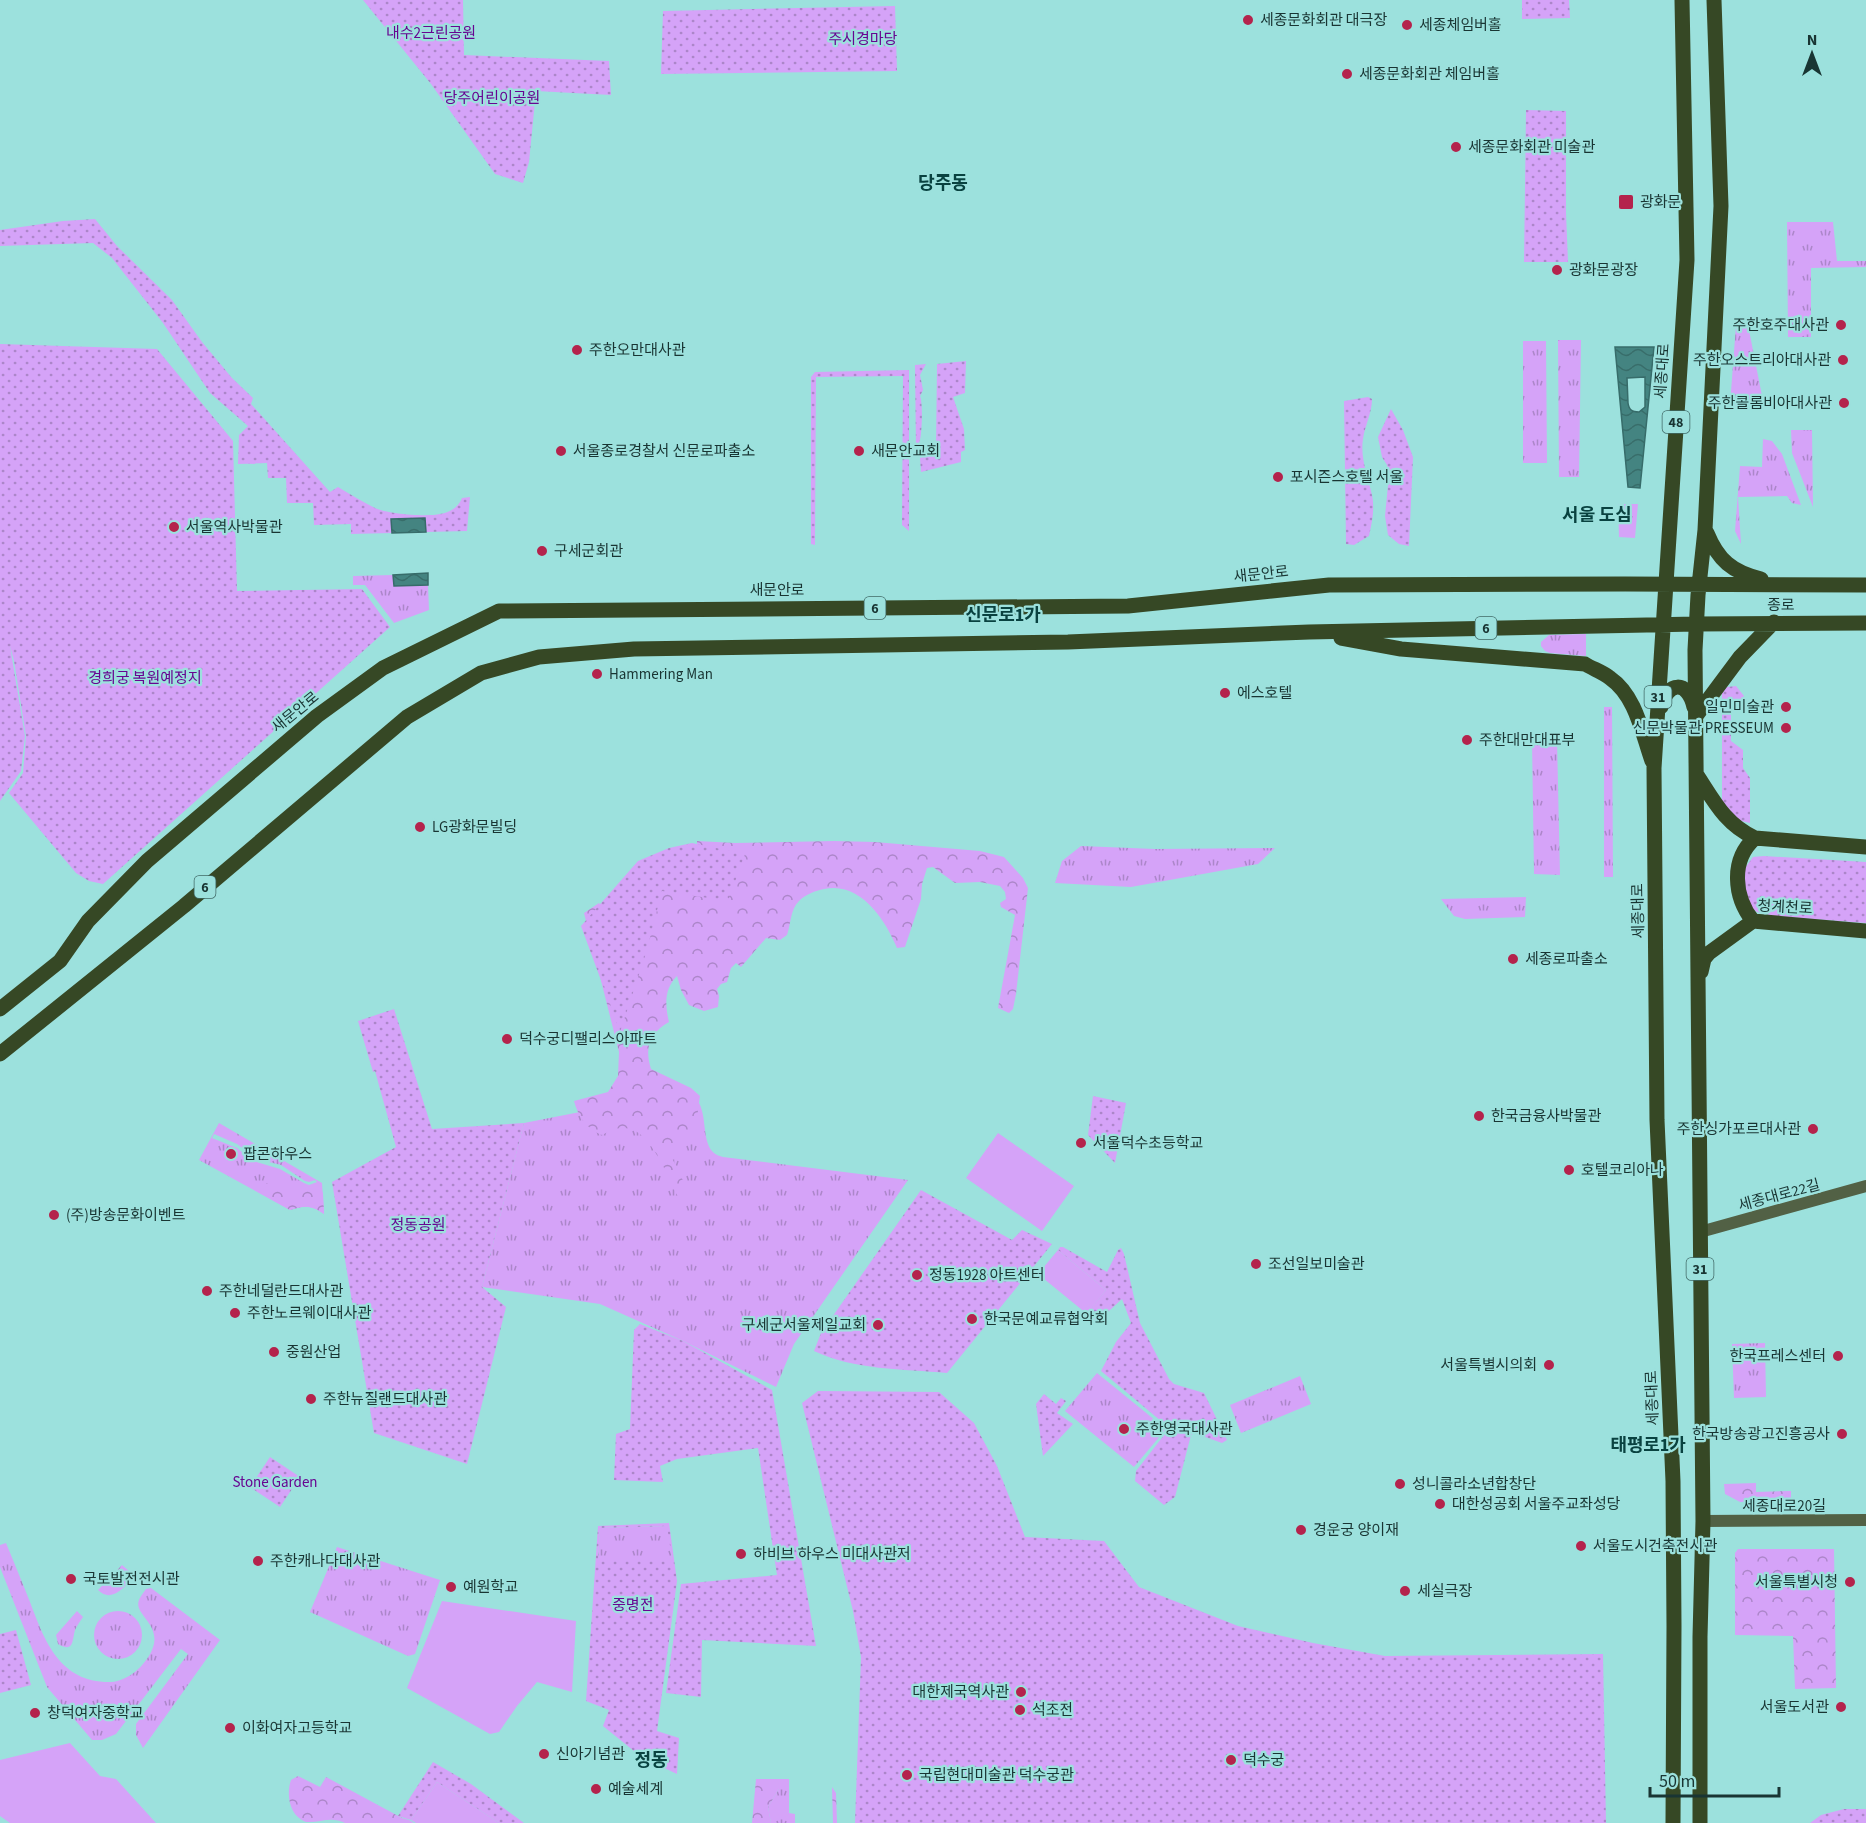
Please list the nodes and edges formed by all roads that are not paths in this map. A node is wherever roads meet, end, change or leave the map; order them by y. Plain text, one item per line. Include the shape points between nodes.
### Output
1 (1682, 0) edge
2 (1714, 0) edge
3 (1705, 530) junction
4 (1665, 584) junction
5 (1700, 584) junction
6 (1785, 585) junction
7 (1866, 585) edge
8 (1774, 622) junction
9 (1866, 623) edge
10 (1696, 624) junction
11 (1662, 625) junction
12 (1309, 632) junction
13 (1696, 716) junction
14 (1654, 768) junction
15 (1696, 775) junction
16 (1755, 838) junction
17 (1866, 847) edge
18 (1753, 921) junction
19 (1866, 931) edge
20 (1698, 983) junction
21 (0, 1009) edge
22 (0, 1054) edge
23 (1866, 1186) edge
24 (1700, 1232) junction
25 (1866, 1520) edge
26 (1703, 1521) junction
27 (1673, 1823) edge
28 (1700, 1823) edge

1 - 4 main road, 세종대로 / 48 via 1687,260
2 - 3 main road, 48 via 1721,206
3 - 5 main road, 48
3 - 6 main road via 1718,555 1733,568
4 - 5 main road, 새문안로 / 6
4 - 11 main road, 세종대로 / 31
4 - 21 main road, 새문안로 / 6 via 1329,585 1128,606 499,610 383,668 317,716 147,861 88,921 60,961
5 - 6 main road, 종로 / 6
5 - 10 main road, 31
6 - 7 main road, 종로 / 6
8 - 9 main road, 종로 / 6
8 - 10 main road, 종로 / 6
8 - 13 main road via 1740,657
10 - 11 main road, 6
10 - 13 main road, 31
11 - 12 main road, 6
11 - 14 main road, 세종대로 / 31
12 - 14 main road via 1401,649 1585,664 1610,678 1626,693
12 - 22 main road, 6 via 1057,642 634,649 539,657 481,674 407,717 184,906
13 - 14 main road via 1689,693 1675,687 1667,691 1660,707
13 - 15 main road, 31
14 - 27 main road, 세종대로 / 31 via 1657,1120 1673,1481
15 - 16 main road via 1724,816
15 - 20 main road, 31
16 - 17 main road
16 - 18 main road via 1742,855 1737,879 1742,904
18 - 19 main road, 청계천로
18 - 20 main road, 청계천로 via 1709,953
20 - 24 main road, 31
23 - 24 street, 세종대로22길
24 - 26 main road, 31
25 - 26 street, 세종대로20길
26 - 28 main road, 31

